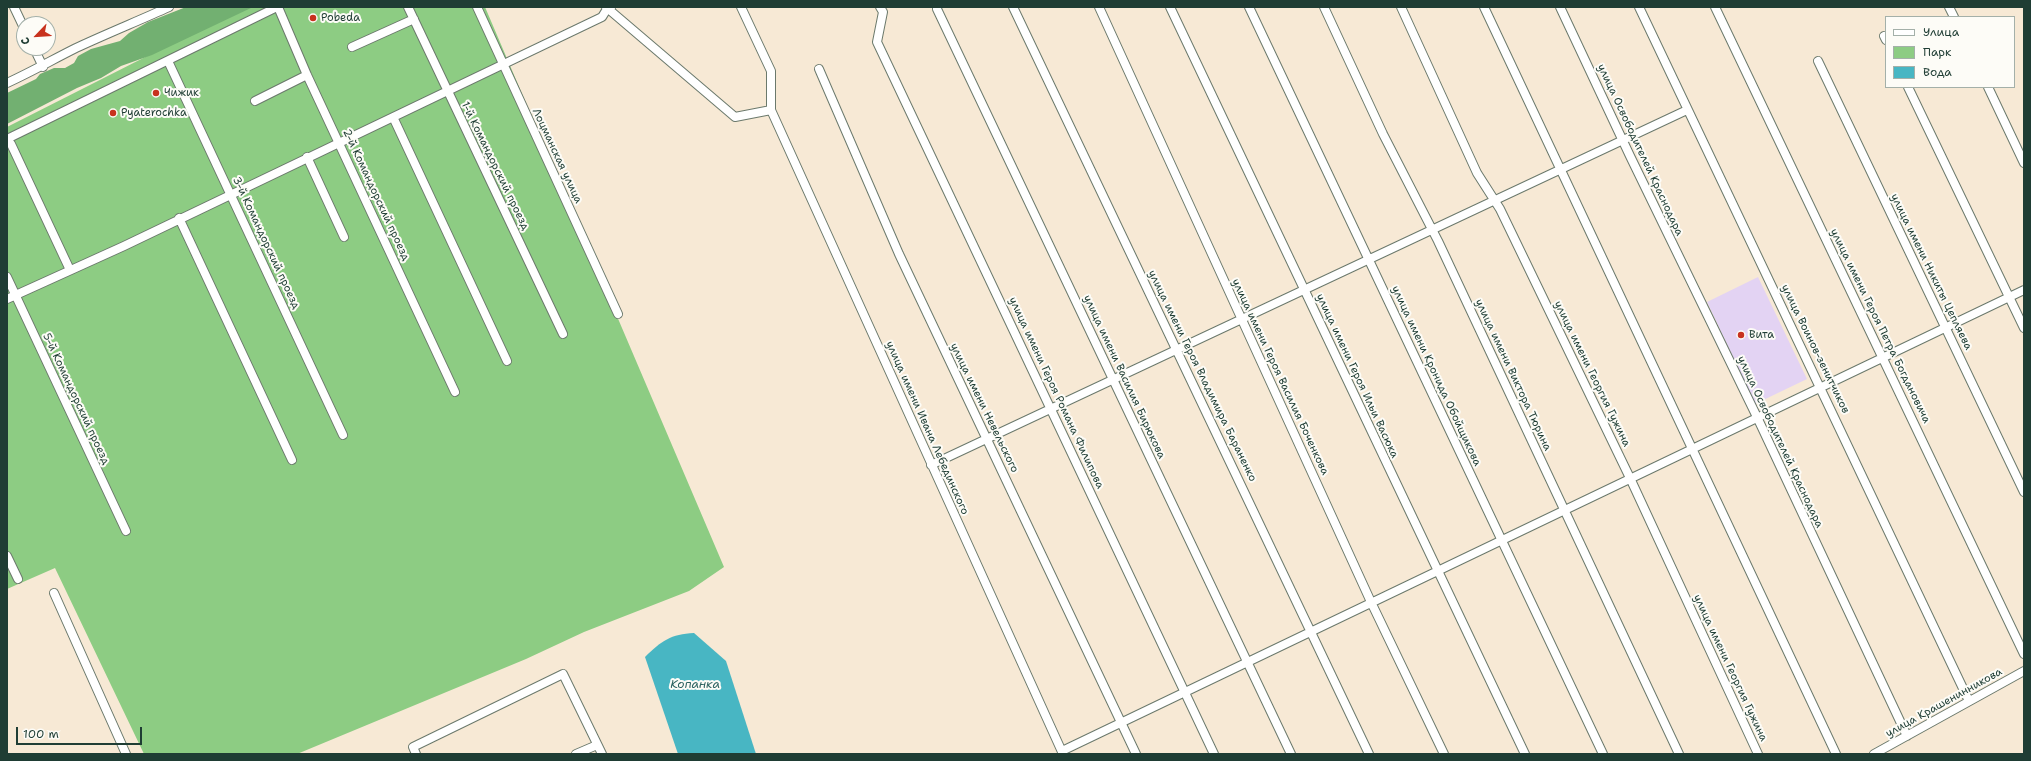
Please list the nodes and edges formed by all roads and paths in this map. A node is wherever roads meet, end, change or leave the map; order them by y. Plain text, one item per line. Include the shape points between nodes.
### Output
1 (169, 7) edge
2 (278, 7) edge
3 (408, 7) edge
4 (477, 7) edge
5 (741, 7) edge
6 (880, 7) edge
7 (1013, 7) edge
8 (1099, 7) edge
9 (1170, 7) edge
10 (1249, 7) edge
11 (1324, 7) edge
12 (1401, 7) edge
13 (1484, 7) edge
14 (1560, 7) edge
15 (1639, 7) edge
16 (1715, 7) edge
17 (1949, 7) edge
18 (608, 8) edge
19 (937, 9) dead end
20 (1954, 16) edge
21 (414, 18) junction
22 (352, 47) dead end
23 (38, 56) edge
24 (168, 61) junction
25 (1818, 61) dead end
26 (503, 64) junction
27 (43, 67) junction
28 (819, 69) dead end
29 (307, 75) junction
30 (7, 83) edge
31 (1908, 88) edge
32 (1988, 88) edge
33 (447, 91) junction
34 (256, 101) dead end
35 (771, 110) junction
36 (1687, 110) junction
37 (393, 116) junction
38 (9, 141) edge
39 (1623, 141) junction
40 (339, 142) junction
41 (307, 158) junction
42 (2024, 163) edge
43 (1560, 170) junction
44 (231, 194) junction
45 (1495, 200) junction
46 (179, 218) junction
47 (1432, 230) junction
48 (344, 237) dead end
49 (1369, 260) junction
50 (70, 270) junction
51 (7, 277) edge
52 (1304, 290) junction
53 (2024, 290) edge
54 (15, 295) junction
55 (2009, 297) junction
56 (7, 299) edge
57 (618, 314) dead end
58 (1242, 319) junction
59 (1945, 327) junction
60 (2024, 328) edge
61 (563, 334) dead end
62 (1177, 350) junction
63 (1883, 357) junction
64 (507, 361) dead end
65 (1113, 380) junction
66 (1821, 387) junction
67 (455, 392) dead end
68 (1051, 409) junction
69 (1757, 417) junction
70 (342, 435) dead end
71 (987, 438) junction
72 (1692, 448) junction
73 (292, 460) dead end
74 (931, 465) junction
75 (1630, 478) junction
76 (2024, 492) edge
77 (1564, 510) junction
78 (126, 531) dead end
79 (1502, 540) junction
80 (7, 556) edge
81 (1437, 570) junction
82 (18, 579) dead end
83 (54, 593) dead end
84 (1371, 602) junction
85 (1311, 631) junction
86 (2024, 654) edge
87 (1247, 662) junction
88 (2024, 671) edge
89 (1185, 692) junction
90 (1969, 701) junction
91 (1121, 722) junction
92 (1906, 736) junction
93 (597, 745) junction
94 (1063, 753) edge
95 (126, 754) edge
96 (416, 754) edge
97 (576, 754) edge
98 (602, 754) edge
99 (1136, 754) edge
100 (1214, 754) edge
101 (1291, 754) edge
102 (1369, 754) edge
103 (1444, 754) edge
104 (1525, 754) edge
105 (1604, 754) edge
106 (1679, 754) edge
107 (1758, 754) edge
108 (1836, 754) edge
109 (1874, 754) edge

1 - 27 street via 78,47
2 - 24 street
2 - 29 street, 2-й Командорский проезд
3 - 21 street, 1-й Командорский проезд
4 - 26 street, Лоцманская улица
5 - 35 street via 772,71
6 - 68 street, улица имени Героя Романа Филипова via 883,12 877,42
7 - 62 street, улица имени Героя Владимира Бараненко
8 - 58 street, улица имени Героя Василия Боченкова
9 - 52 street, улица имени Героя Ильи Васюка
10 - 49 street, улица имени Кронида Обойщикова
11 - 47 street, улица имени Виктора Тюрина via 1383,134
12 - 45 street, улица имени Георгия Гужина via 1477,173
13 - 43 street
14 - 39 street, улица Освободителей Краснодара
15 - 36 street, улица Воинов-зенитчиков
16 - 63 street, улица имени Героя Петра Богдановича
17 - 20 street
18 - 26 street via 602,17
18 - 35 street via 735,117
19 - 65 street, улица имени Василия Бирюкова
21 - 22 street
21 - 33 street, 1-й Командорский проезд
23 - 27 street
24 - 38 street
24 - 44 street, 3-й Командорский проезд
25 - 59 street, улица имени Никиты Цепляева
26 - 33 street
26 - 57 street, Лоцманская улица
27 - 30 street
28 - 71 street, улица имени Невельского via 899,254
29 - 34 street
29 - 40 street, 2-й Командорский проезд
31 - 55 street
32 - 42 street
33 - 37 street
33 - 61 street, 1-й Командорский проезд
35 - 74 street, улица имени Ивана Лебединского
36 - 39 street
36 - 66 street, улица Воинов-зенитчиков
37 - 40 street
37 - 64 street
38 - 50 street
39 - 43 street
39 - 69 street, улица Освободителей Краснодара
40 - 41 street
40 - 67 street, 2-й Командорский проезд
41 - 44 street
41 - 48 street
43 - 45 street
43 - 72 street
44 - 46 street
44 - 70 street, 3-й Командорский проезд
45 - 47 street
45 - 75 street, улица имени Георгия Гужина
46 - 50 street
46 - 73 street
47 - 49 street
47 - 77 street, улица имени Виктора Тюрина
49 - 52 street
49 - 79 street, улица имени Кронида Обойщикова
50 - 54 street
51 - 54 street, 5-й Командорский проезд
52 - 58 street
52 - 81 street, улица имени Героя Ильи Васюка
53 - 55 street
54 - 56 street
54 - 78 street, 5-й Командорский проезд
55 - 59 street
55 - 60 street
58 - 62 street
58 - 84 street, улица имени Героя Василия Боченкова
59 - 63 street
59 - 76 street, улица имени Никиты Цепляева
62 - 65 street
62 - 85 street, улица имени Героя Владимира Бараненко
63 - 66 street
63 - 86 street, улица имени Героя Петра Богдановича
65 - 68 street
65 - 87 street, улица имени Василия Бирюкова
66 - 69 street
66 - 90 street, улица Воинов-зенитчиков
68 - 71 street
68 - 89 street, улица имени Героя Романа Филипова
69 - 72 street
69 - 92 street, улица Освободителей Краснодара
71 - 74 street
71 - 91 street, улица имени Невельского
72 - 75 street
72 - 108 street
74 - 94 street, улица имени Ивана Лебединского
75 - 77 street
75 - 107 street, улица имени Георгия Гужина
77 - 79 street
77 - 106 street, улица имени Виктора Тюрина
79 - 81 street
79 - 105 street, улица имени Кронида Обойщикова
80 - 82 street
81 - 84 street
81 - 104 street, улица имени Героя Ильи Васюка
83 - 95 street
84 - 85 street
84 - 103 street, улица имени Героя Василия Боченкова
85 - 87 street
85 - 102 street, улица имени Героя Владимира Бараненко
87 - 89 street
87 - 101 street, улица имени Василия Бирюкова
88 - 90 street, улица Крашенинникова
89 - 91 street
89 - 100 street, улица имени Героя Романа Филипова
90 - 92 street, улица Крашенинникова
91 - 94 street
91 - 99 street, улица имени Невельского
92 - 109 street, улица Крашенинникова
93 - 96 street via 563,674 413,747
93 - 97 street
93 - 98 street

